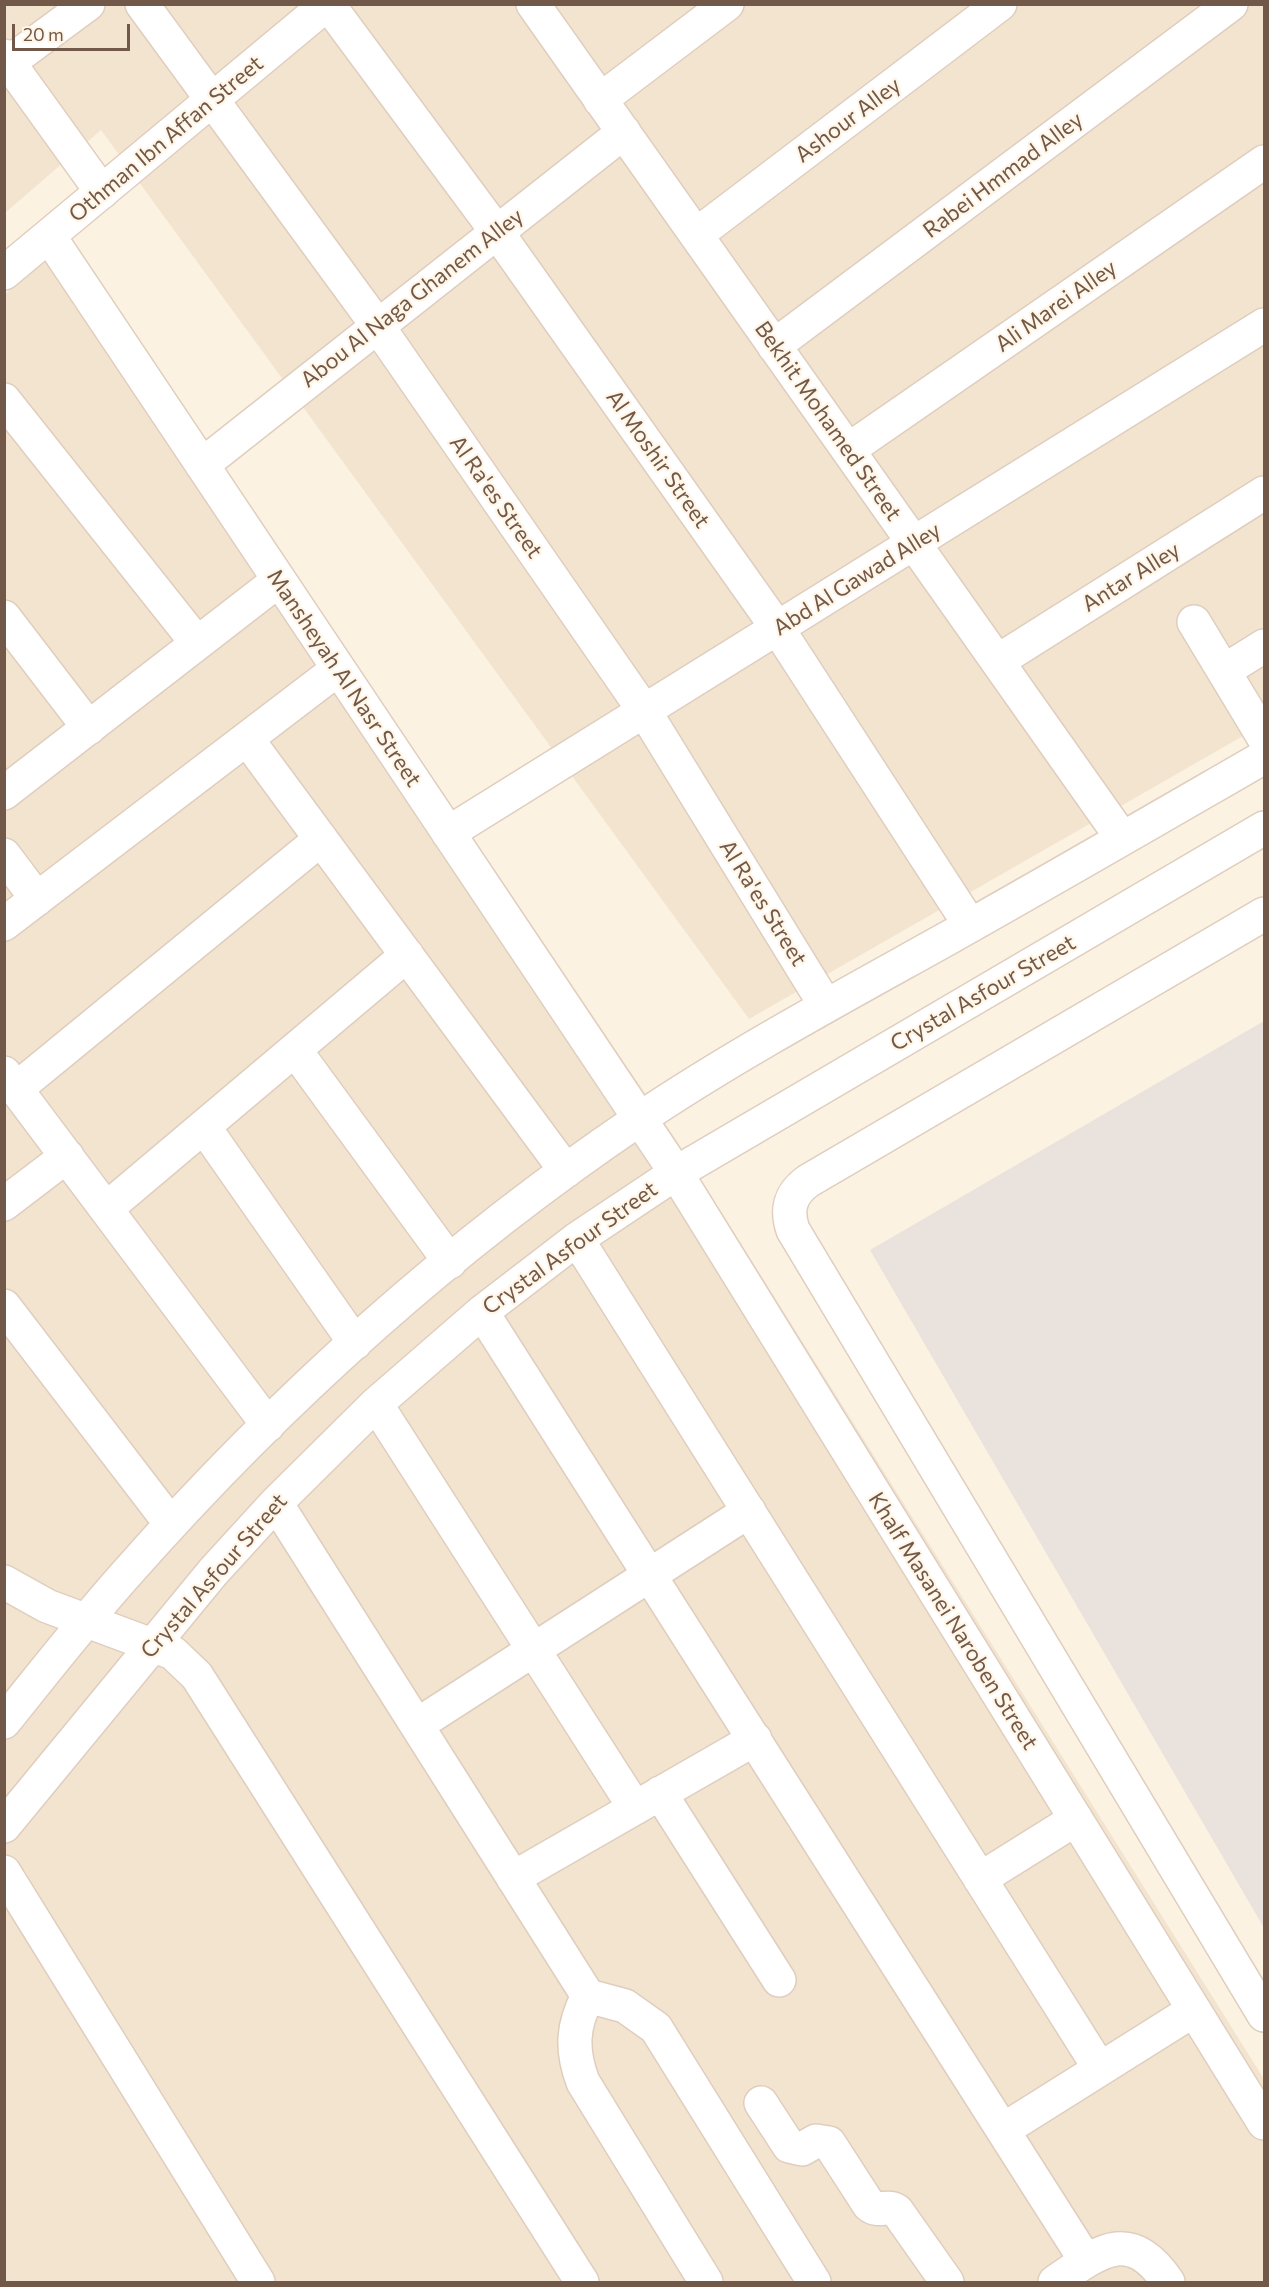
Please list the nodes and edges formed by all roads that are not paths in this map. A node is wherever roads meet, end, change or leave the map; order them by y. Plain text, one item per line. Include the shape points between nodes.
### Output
1 (88, 4) edge
2 (142, 4) edge
3 (327, 4) edge
4 (533, 4) edge
5 (727, 4) edge
6 (1000, 4) edge
7 (1231, 4) edge
8 (6, 62) edge
9 (212, 100) junction
10 (600, 100) junction
11 (624, 132) junction
12 (1264, 162) edge
13 (102, 192) junction
14 (497, 232) junction
15 (696, 235) junction
16 (49, 236) junction
17 (4, 273) edge
18 (377, 325) junction
19 (1264, 325) edge
20 (774, 346) junction
21 (4, 400) edge
22 (848, 450) junction
23 (202, 465) junction
24 (1264, 493) edge
25 (914, 544) junction
26 (279, 580) junction
27 (4, 617) edge
28 (1194, 621) dead end
29 (778, 629) junction
30 (197, 643) junction
31 (1264, 646) edge
32 (998, 661) junction
33 (338, 669) junction
34 (1224, 671) junction
35 (645, 712) junction
36 (89, 728) junction
37 (1264, 738) edge
38 (247, 739) junction
39 (1264, 757) edge
40 (4, 793) edge
41 (1264, 828) edge
42 (448, 832) junction
43 (1122, 838) junction
44 (321, 839) junction
45 (4, 855) edge
46 (37, 899) junction
47 (1264, 914) edge
48 (4, 924) edge
49 (970, 926) junction
50 (407, 955) junction
51 (826, 1006) junction
52 (295, 1050) junction
53 (10, 1081) edge
54 (640, 1119) junction
55 (204, 1127) junction
56 (67, 1156) junction
57 (566, 1172) junction
58 (676, 1173) junction
59 (4, 1204) edge
60 (106, 1209) junction
61 (577, 1239) junction
62 (450, 1262) junction
63 (4, 1306) edge
64 (482, 1312) junction
65 (355, 1343) junction
66 (376, 1404) junction
67 (268, 1425) junction
68 (276, 1503) junction
69 (749, 1511) junction
70 (171, 1524) junction
71 (649, 1575) junction
72 (4, 1582) edge
73 (85, 1621) junction
74 (154, 1644) junction
75 (534, 1650) junction
76 (4, 1722) edge
77 (417, 1725) junction
78 (754, 1739) junction
79 (647, 1801) junction
80 (1076, 1819) junction
81 (4, 1826) edge
82 (4, 1872) edge
83 (513, 1878) junction
84 (980, 1879) junction
85 (779, 1980) dead end
86 (588, 1996) junction
87 (1194, 2010) junction
88 (1264, 2015) edge
89 (1100, 2069) junction
90 (761, 2103) dead end
91 (1264, 2124) edge
92 (1003, 2130) junction
93 (1086, 2261) junction
94 (258, 2283) edge
95 (582, 2283) edge
96 (706, 2283) edge
97 (814, 2283) edge
98 (947, 2283) edge
99 (1055, 2283) edge
100 (1168, 2283) edge

1 - 8 street
2 - 9 street, Al Ra'es Street
3 - 9 street, Othman Ibn Affan Street
3 - 14 street, Al Moshir Street
4 - 10 street, Bekhit Mohamed Street
5 - 10 street
6 - 15 street, Ashour Alley
7 - 20 street, Rabei Hmmad Alley
8 - 13 street
9 - 13 street, Othman Ibn Affan Street
9 - 18 street, Al Ra'es Street
10 - 11 street, Bekhit Mohamed Street
11 - 14 street, Abou Al Naga Ghanem Alley
11 - 15 street, Bekhit Mohamed Street
12 - 22 street, Ali Marei Alley
13 - 16 street, Othman Ibn Affan Street
14 - 18 street, Abou Al Naga Ghanem Alley
14 - 29 street, Al Moshir Street
15 - 20 street, Bekhit Mohamed Street
16 - 17 street, Othman Ibn Affan Street
16 - 23 street, Mansheyah Al Nasr Street
18 - 23 street, Abou Al Naga Ghanem Alley
18 - 35 street, Al Ra'es Street
19 - 25 street, Abd Al Gawad Alley
20 - 22 street, Bekhit Mohamed Street
21 - 30 street
22 - 25 street, Bekhit Mohamed Street
23 - 26 street, Mansheyah Al Nasr Street
24 - 32 street, Antar Alley
25 - 29 street, Abd Al Gawad Alley
25 - 32 street, Bekhit Mohamed Street
26 - 30 street
26 - 33 street, Mansheyah Al Nasr Street
27 - 36 street
28 - 34 street
29 - 35 street, Abd Al Gawad Alley
29 - 49 street, Al Moshir Street
30 - 36 street
31 - 34 street
32 - 43 street, Bekhit Mohamed Street
33 - 38 street
33 - 42 street, Mansheyah Al Nasr Street
34 - 37 street
35 - 42 street, Abd Al Gawad Alley
35 - 51 street, Al Ra'es Street
36 - 40 street
38 - 44 street
38 - 46 street
39 - 43 street
41 - 58 street, Crystal Asfour Street
42 - 54 street, Mansheyah Al Nasr Street
43 - 49 street
44 - 50 street
44 - 53 street
45 - 46 street
46 - 48 street
47 - 88 street via 808,1181 798,1188 789,1208 789,1220
49 - 51 street
50 - 52 street
50 - 57 street
51 - 54 street
52 - 55 street
52 - 62 street
53 - 56 street
54 - 57 street
54 - 58 street, Khalf Masanei Naroben Street
55 - 60 street
55 - 65 street
56 - 59 street
56 - 60 street
57 - 62 street
58 - 61 street, Crystal Asfour Street
58 - 80 street, Khalf Masanei Naroben Street
60 - 67 street
61 - 64 street, Crystal Asfour Street
61 - 69 street
62 - 65 street
63 - 70 street
64 - 66 street, Crystal Asfour Street
64 - 71 street
65 - 67 street
66 - 68 street, Crystal Asfour Street
66 - 75 street
67 - 70 street
68 - 74 street, Crystal Asfour Street
68 - 77 street
69 - 71 street
69 - 84 street
70 - 73 street
71 - 75 street
71 - 78 street
72 - 73 street
73 - 74 street
73 - 76 street
74 - 81 street, Crystal Asfour Street
74 - 95 street via 173,1653 197,1676
75 - 77 street
75 - 79 street
77 - 83 street
78 - 79 street
78 - 92 street
79 - 83 street
79 - 85 street
80 - 84 street
80 - 87 street, Khalf Masanei Naroben Street
82 - 94 street
83 - 86 street
84 - 89 street
86 - 96 street via 574,2029 573,2047 583,2082
86 - 97 street via 625,2006 656,2028
87 - 89 street
87 - 91 street, Khalf Masanei Naroben Street
89 - 92 street
90 - 98 street via 789,2146 802,2149 816,2141 829,2143 869,2205 897,2211
92 - 93 street
93 - 99 street
93 - 100 street via 1108,2250 1133,2250 1154,2262

